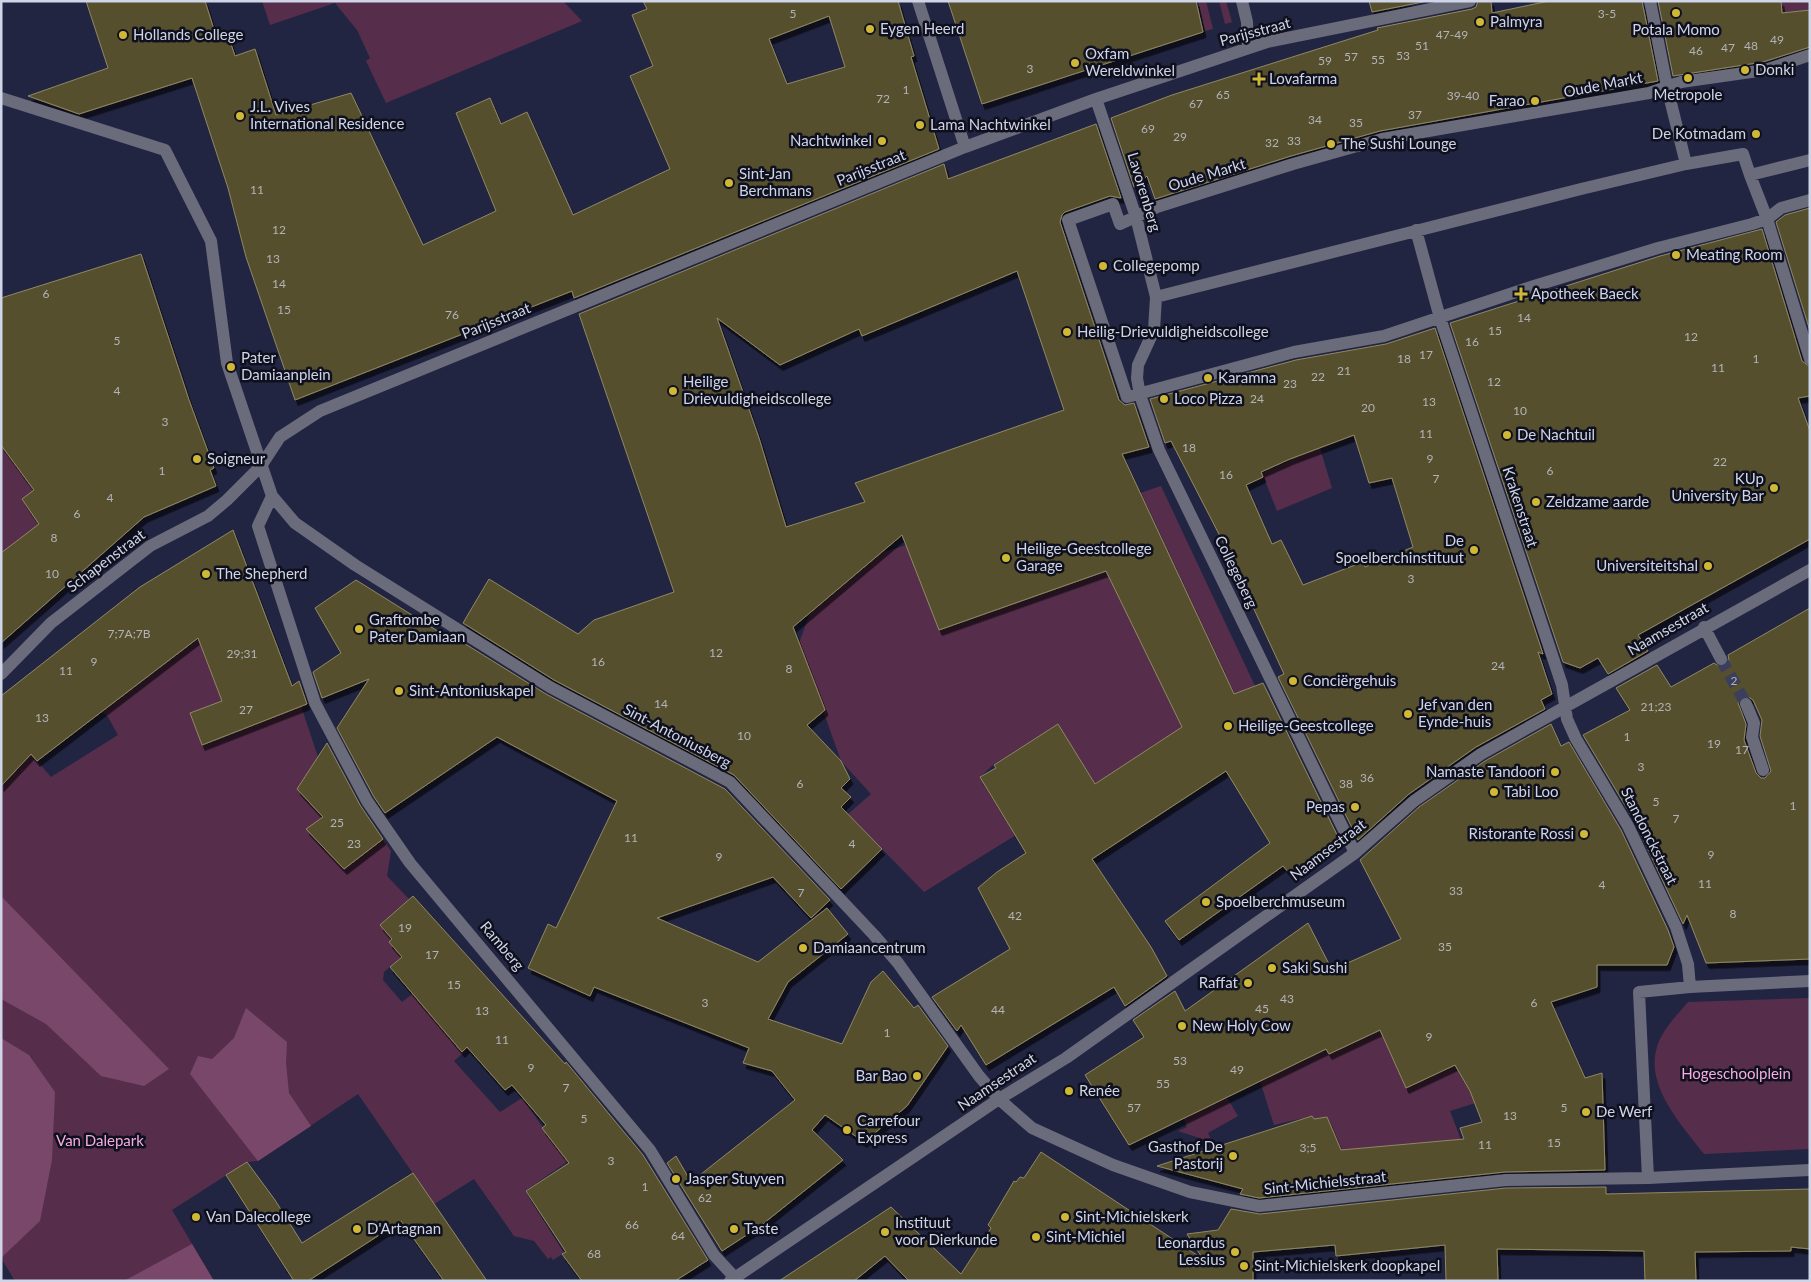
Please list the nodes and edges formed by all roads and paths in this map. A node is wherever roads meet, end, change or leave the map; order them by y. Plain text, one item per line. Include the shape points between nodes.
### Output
1 (918, 1) edge
2 (1242, 1) edge
3 (1470, 1) edge
4 (1650, 1) edge
5 (1248, 48) junction
6 (1810, 55) edge
7 (1667, 88) junction
8 (1, 98) edge
9 (1096, 99) junction
10 (965, 147) junction
11 (1810, 160) edge
12 (1686, 164) junction
13 (1750, 175) junction
14 (1810, 200) edge
15 (1136, 217) junction
16 (1767, 219) junction
17 (1416, 230) junction
18 (1156, 297) junction
19 (1440, 318) junction
20 (1810, 359) edge
21 (1140, 395) junction
22 (261, 466) junction
23 (272, 496) junction
24 (1809, 571) edge
25 (1704, 627) junction
26 (1721, 659) tunnel mouth
27 (1, 674) edge
28 (1746, 704) tunnel mouth
29 (1566, 706) junction
30 (1763, 770) dead end
31 (1354, 853) junction
32 (1810, 982) edge
33 (1690, 987) junction
34 (999, 1099) junction
35 (1810, 1170) edge
36 (1648, 1178) junction
37 (734, 1280) edge

1 - 10 street
2 - 5 street
3 - 5 street, Parijsstraat
4 - 7 street
5 - 9 street, Parijsstraat
6 - 7 street, Oude Markt via 1765,70 1681,82
7 - 12 street
7 - 15 street, Oude Markt via 1620,99 1382,139 1157,207
8 - 22 street via 165,150 211,240 227,363
9 - 10 street, Parijsstraat
9 - 15 street, Lavorenberg
10 - 22 street, Parijsstraat via 320,410 280,437
11 - 13 street
12 - 13 street via 1743,154
12 - 17 street
13 - 16 street
14 - 16 street via 1782,208
15 - 18 street, Lavorenberg
15 - 21 street, Oude Markt via 1120,224 1113,204 1068,220 1127,397
16 - 19 street via 1534,286
16 - 20 street
17 - 18 street
17 - 19 street
18 - 21 street, Collegeberg via 1154,330 1138,364
19 - 21 street via 1384,336 1294,352 1220,370
19 - 29 street, Krakenstraat via 1562,685
21 - 31 street, Collegeberg via 1158,450
22 - 23 street
22 - 27 street, Schapenstraat via 208,516 150,546 51,624
23 - 34 street, Sint-Antoniusberg via 295,523 550,687 730,782 898,963
23 - 37 street, Ramberg via 258,526 315,703 367,801 410,862 650,1150 714,1255
24 - 25 street, Naamsestraat
25 - 26 street
25 - 29 street, Naamsestraat
28 - 30 street via 1754,723 1752,737
29 - 31 street, Naamsestraat via 1481,754 1414,802
29 - 33 street, Standonckstraat via 1567,719 1576,738 1628,826 1676,927 1688,964
31 - 34 street, Naamsestraat via 1066,1058
32 - 33 street
33 - 36 street via 1639,992
34 - 36 street, Sint-Michielsstraat via 1032,1128 1113,1165 1190,1192 1259,1206 1506,1180
34 - 37 street, Naamsestraat
35 - 36 street

